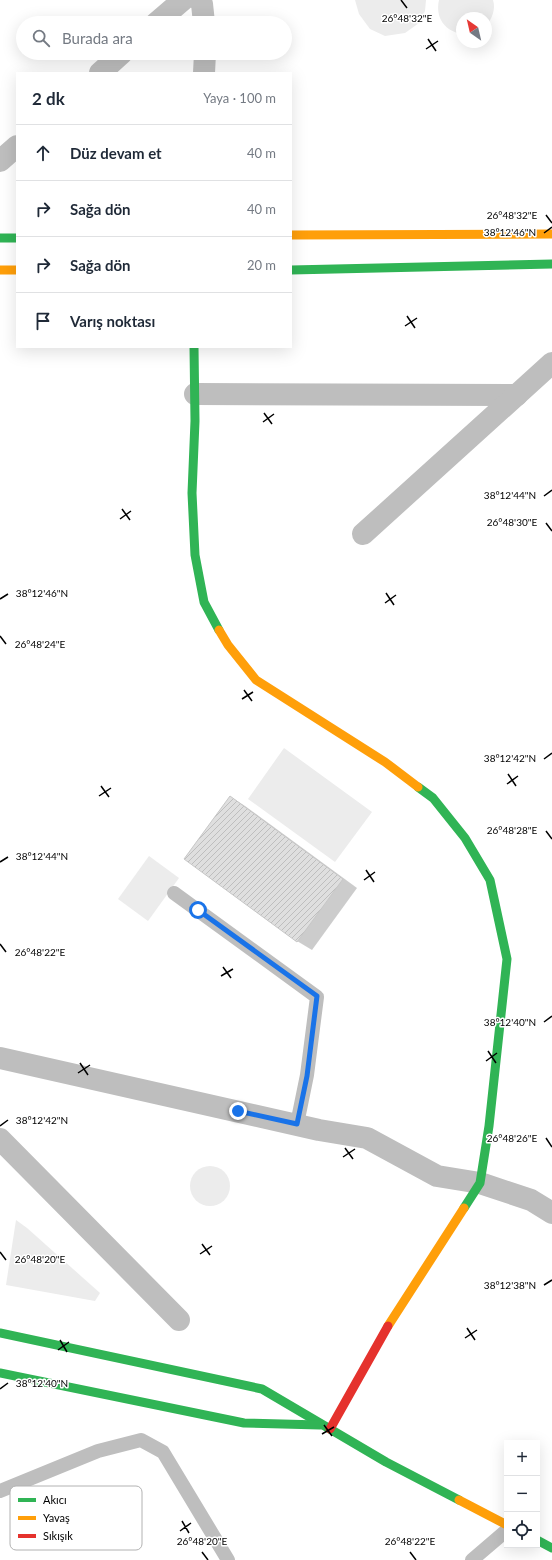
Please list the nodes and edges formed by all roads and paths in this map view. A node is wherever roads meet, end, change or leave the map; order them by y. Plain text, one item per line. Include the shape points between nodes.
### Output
1 (183, 0) edge
2 (199, 0) edge
3 (164, 16) edge
4 (203, 16) edge
5 (114, 60) edge
6 (204, 60) edge
7 (101, 72) edge
8 (204, 72) edge
9 (16, 147) edge
10 (0, 161) edge
11 (552, 234) edge
12 (292, 236) edge
13 (0, 238) edge
14 (16, 238) edge
15 (552, 264) edge
16 (0, 270) edge
17 (16, 270) edge
18 (292, 270) edge
19 (194, 348) edge
20 (552, 363) edge
21 (195, 394) junction
22 (517, 394) junction
23 (363, 534) dead end
24 (174, 893) dead end
25 (0, 1058) edge
26 (297, 1124) junction
27 (0, 1139) edge
28 (480, 1183) junction
29 (552, 1213) edge
30 (180, 1320) dead end
31 (0, 1333) edge
32 (0, 1373) edge
33 (321, 1425) junction
34 (330, 1429) junction
35 (12, 1486) edge
36 (10, 1487) edge
37 (0, 1491) edge
38 (504, 1523) edge
39 (504, 1533) edge
40 (540, 1542) edge
41 (552, 1548) edge
42 (228, 1560) edge
43 (472, 1560) edge

1 - 3 street
2 - 4 street
5 - 7 street
6 - 8 street
9 - 10 street
11 - 12 street
13 - 14 street
15 - 18 street
16 - 17 street
19 - 21 street
20 - 22 street
21 - 22 street
21 - 28 street via 192,493 195,555 204,602 228,644 256,680 385,762 433,798 465,838 490,880 507,959 489,1126
22 - 23 street
24 - 26 lane via 317,996 307,1076
25 - 26 street
26 - 28 street via 367,1138 437,1176
27 - 30 street
28 - 29 street via 531,1200
28 - 34 street via 384,1332
31 - 33 street via 262,1389
32 - 33 street via 244,1423
33 - 34 street
34 - 38 street via 386,1462
35 - 42 lane via 98,1451 140,1440 163,1452
36 - 37 lane
39 - 43 lane
40 - 41 street

